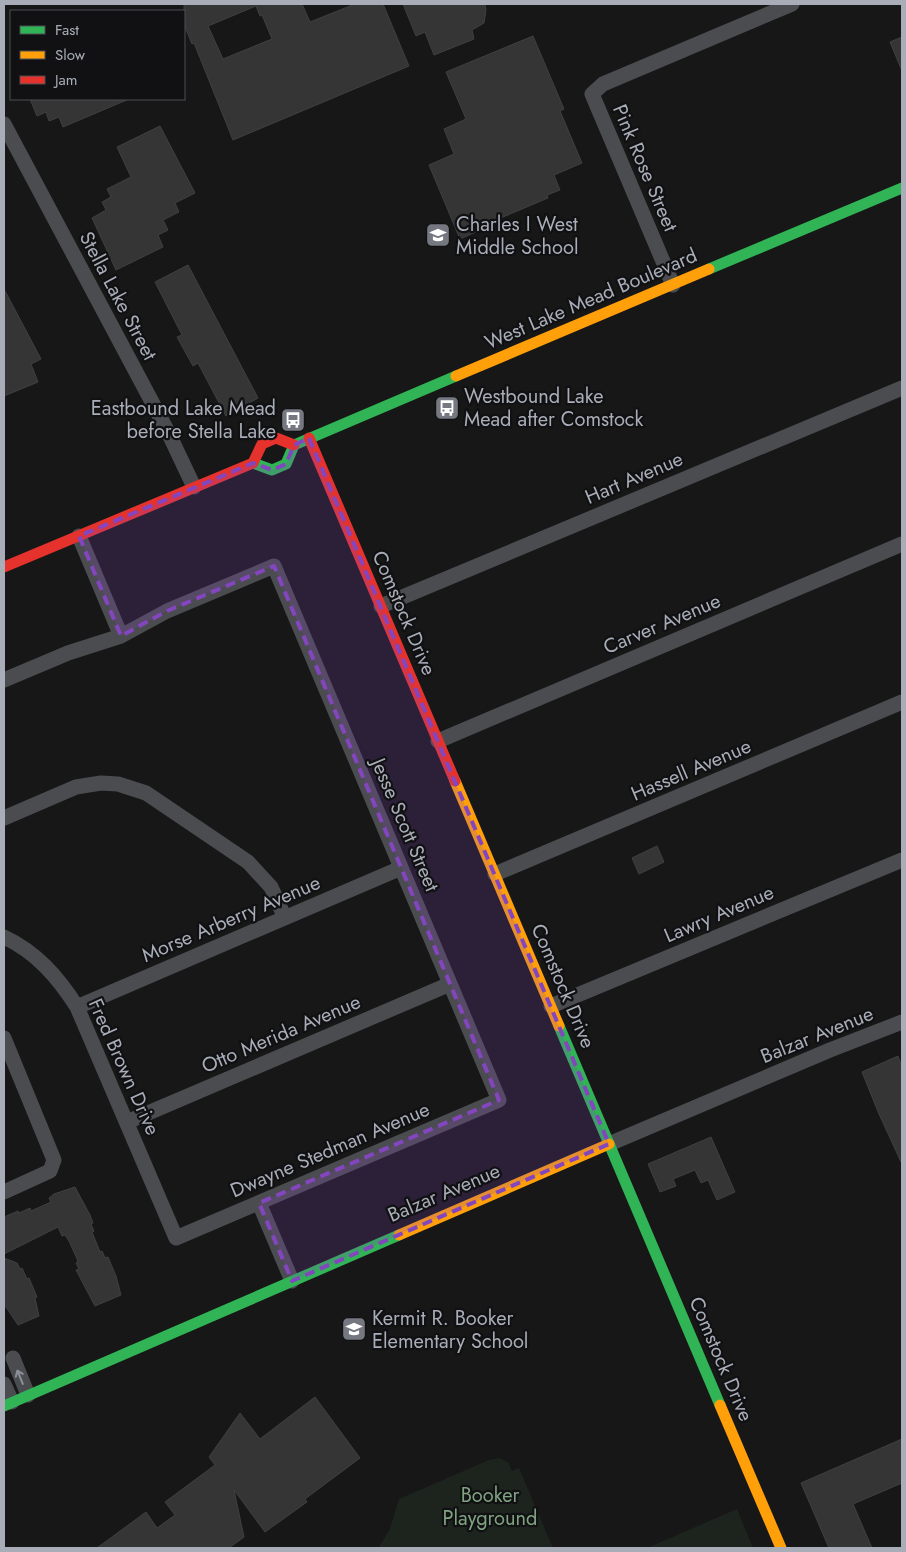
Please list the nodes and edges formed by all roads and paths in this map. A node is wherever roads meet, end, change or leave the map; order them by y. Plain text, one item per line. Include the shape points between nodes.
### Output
1 (792, 4) edge
2 (4, 124) edge
3 (902, 188) edge
4 (673, 285) junction
5 (902, 388) edge
6 (310, 438) junction
7 (294, 445) junction
8 (253, 463) junction
9 (194, 488) junction
10 (79, 536) junction
11 (902, 544) edge
12 (4, 567) edge
13 (381, 606) junction
14 (121, 636) junction
15 (4, 680) edge
16 (902, 702) edge
17 (438, 741) junction
18 (4, 818) edge
19 (902, 860) edge
20 (401, 868) junction
21 (495, 874) junction
22 (285, 918) junction
23 (4, 937) edge
24 (450, 984) junction
25 (77, 1006) junction
26 (551, 1006) junction
27 (902, 1022) edge
28 (4, 1038) edge
29 (500, 1100) joint
30 (127, 1122) junction
31 (609, 1144) junction
32 (4, 1192) edge
33 (259, 1202) junction
34 (176, 1238) joint
35 (292, 1281) junction
36 (13, 1358) dead end
37 (4, 1384) edge
38 (28, 1395) junction
39 (8, 1404) edge
40 (781, 1548) edge

1 - 4 street, Pink Rose Street via 602,84 592,94
2 - 9 street, Stella Lake Street via 168,432
3 - 4 street, West Lake Mead Boulevard
4 - 6 street, West Lake Mead Boulevard
5 - 13 street, Hart Avenue
6 - 7 street, West Lake Mead Boulevard
6 - 13 street, Comstock Drive
7 - 8 street via 276,438 262,444
7 - 8 street via 286,464 272,470
8 - 9 street
9 - 10 street
10 - 12 street
10 - 14 street
11 - 17 street, Carver Avenue
13 - 17 street, Comstock Drive
14 - 15 street via 68,653
14 - 20 street, Jesse Scott Street via 167,611 274,566
16 - 21 street, Hassell Avenue
17 - 21 street, Comstock Drive
18 - 22 street via 85,786 101,783 118,784 146,793 248,862 271,887
19 - 26 street, Lawry Avenue
20 - 22 street, Morse Arberry Avenue
20 - 24 street, Jesse Scott Street
21 - 26 street, Comstock Drive
22 - 25 street, Morse Arberry Avenue
23 - 25 street, Fred Brown Drive via 36,957 64,985
24 - 29 street, Jesse Scott Street
24 - 30 street, Otto Merida Avenue
25 - 30 street, Fred Brown Drive
26 - 31 street, Comstock Drive
27 - 31 street, Balzar Avenue
28 - 32 street via 54,1160 50,1171
29 - 33 street, Dwayne Stedman Avenue
30 - 34 street, Fred Brown Drive
31 - 35 street, Balzar Avenue
31 - 40 street, Comstock Drive
33 - 34 street, Dwayne Stedman Avenue
33 - 35 street
35 - 38 street, Balzar Avenue
38 -> 36 street
37 - 39 street
38 - 39 street, Balzar Avenue

